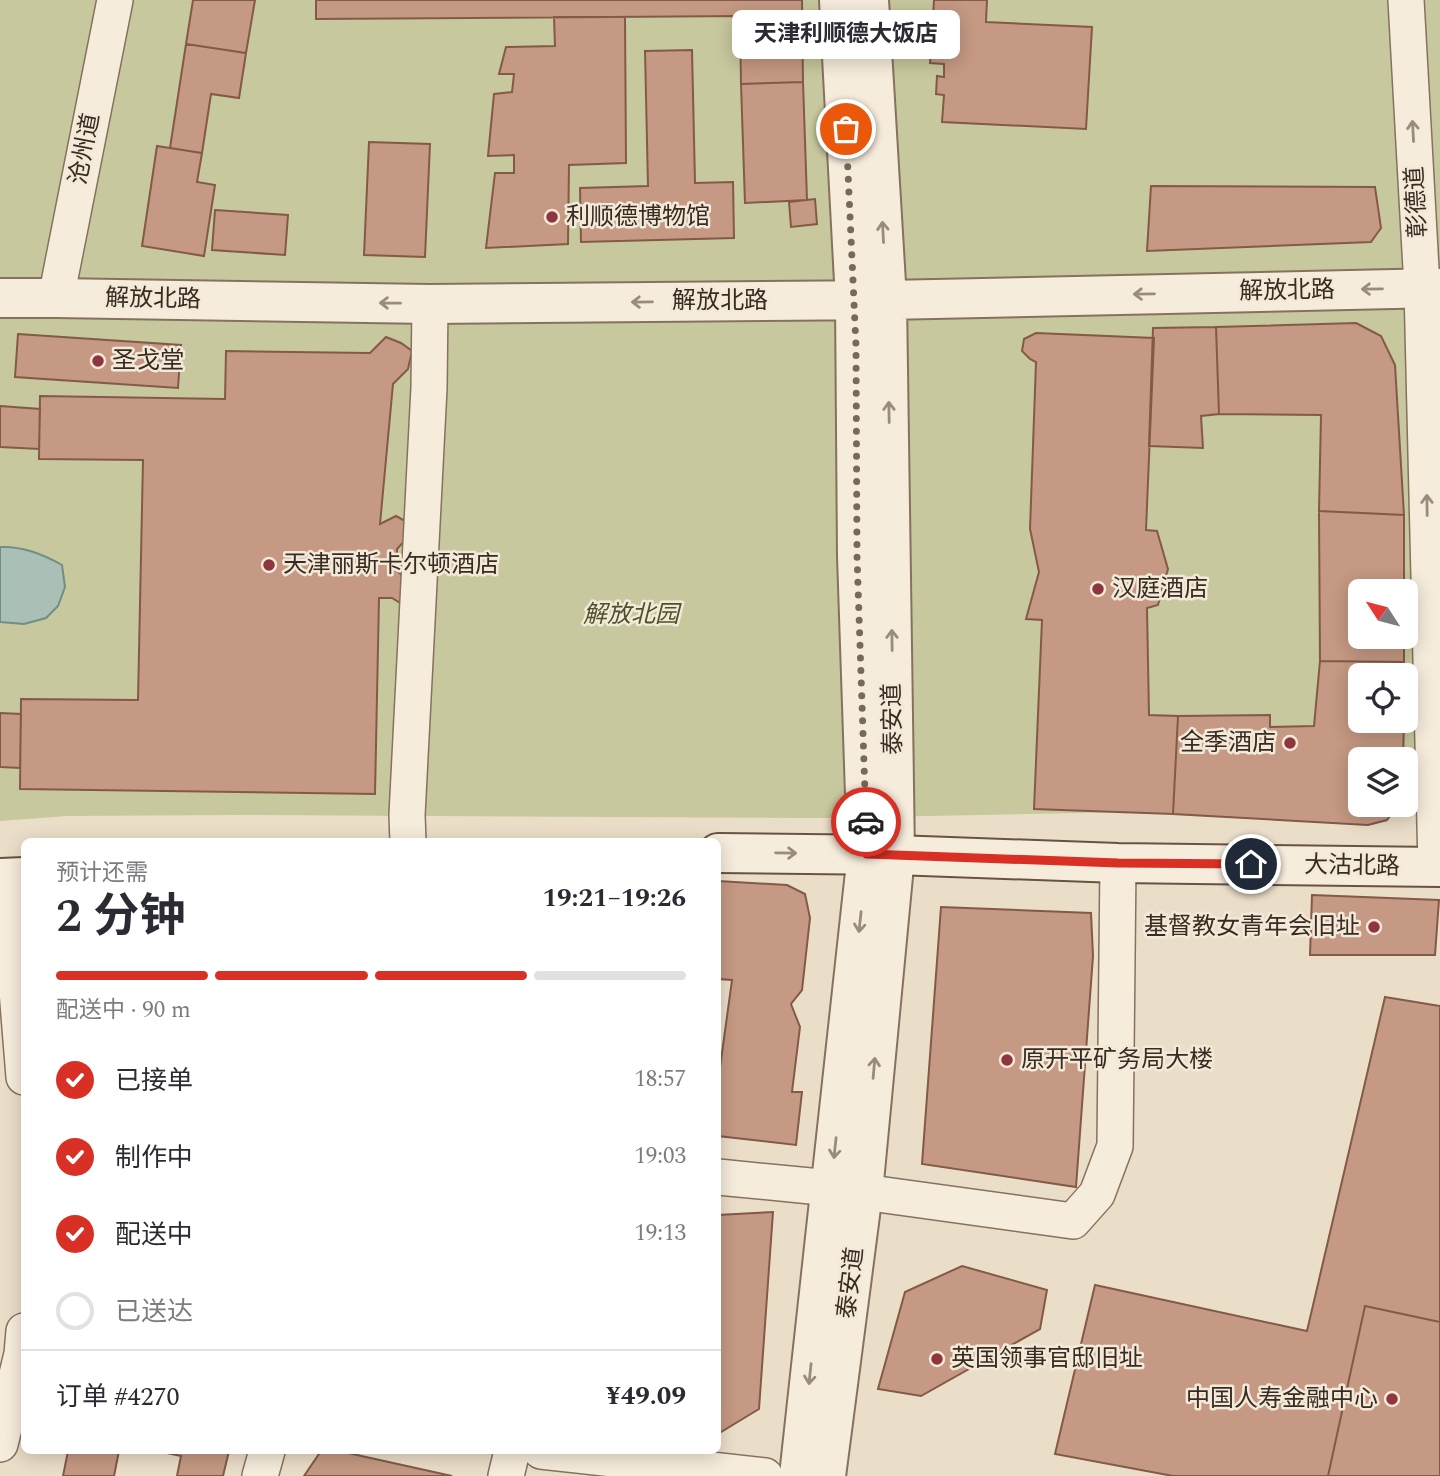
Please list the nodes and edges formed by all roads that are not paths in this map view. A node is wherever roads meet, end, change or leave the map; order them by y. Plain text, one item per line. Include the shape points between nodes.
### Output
1 (115, 0) edge
2 (839, 0) edge
3 (869, 0) edge
4 (1406, 0) edge
5 (849, 206) junction
6 (1431, 288) edge
7 (0, 298) edge
8 (55, 298) junction
9 (871, 300) junction
10 (759, 301) junction
11 (430, 304) junction
12 (408, 838) edge
13 (721, 853) edge
14 (881, 855) junction
15 (1118, 863) junction
16 (1438, 867) edge
17 (8, 879) edge
18 (21, 1028) edge
19 (721, 1177) edge
20 (847, 1190) junction
21 (21, 1359) edge
22 (0, 1444) edge
23 (266, 1454) edge
24 (511, 1454) edge
25 (568, 1454) edge
26 (260, 1476) edge
27 (506, 1476) edge
28 (765, 1476) edge
29 (799, 1476) edge
30 (826, 1476) edge

1 - 8 street, 沧州道
2 - 5 street, 泰安道
9 -> 3 street, 泰安道
6 -> 4 street, 彰德道
5 - 9 street, 泰安道
5 - 10 street via 842,244 827,271 802,289
6 -> 9 street, 解放北路
16 -> 6 street, 彰德道
7 - 8 street, 解放北路
11 -> 8 street, 解放北路
9 - 10 street, 解放北路
9 - 14 street, 泰安道 via 857,556
10 -> 11 street, 解放北路
11 - 12 street
13 -> 14 street, 大沽北路
14 - 15 street, 大沽北路
14 - 20 street, 泰安道
15 - 16 street, 大沽北路
15 - 20 street via 1115,1146 1097,1194 1073,1221
17 - 18 street
19 - 20 street
20 -> 29 street, 泰安道
20 - 30 street, 泰安道
21 - 22 street
23 - 26 street
24 - 27 street
25 - 28 street

